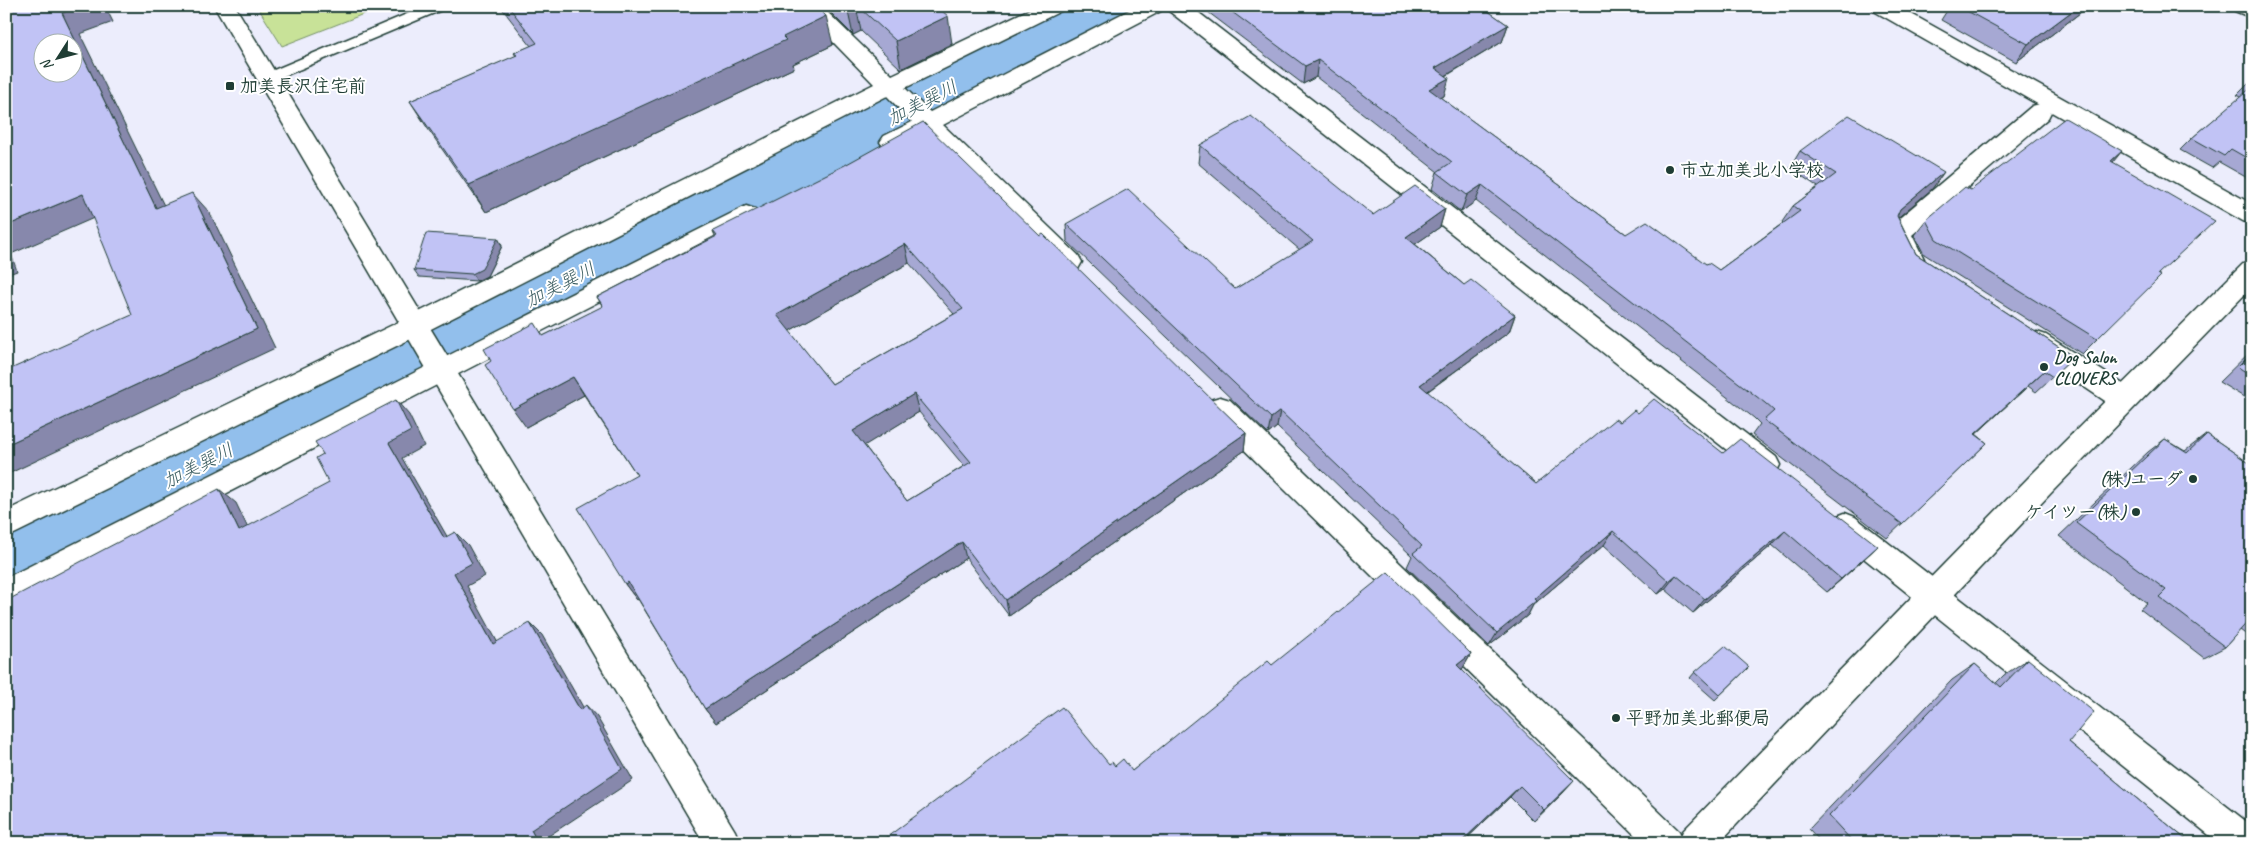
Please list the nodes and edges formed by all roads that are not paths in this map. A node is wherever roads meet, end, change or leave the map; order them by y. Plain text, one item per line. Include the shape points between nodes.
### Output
1 (224, 6) edge
2 (439, 6) edge
3 (808, 6) edge
4 (1054, 6) edge
5 (1154, 6) edge
6 (1176, 6) edge
7 (1881, 6) edge
8 (2242, 6) edge
9 (2252, 11) edge
10 (266, 78) junction
11 (894, 91) junction
12 (2040, 112) dead end
13 (926, 123) junction
14 (874, 151) edge
15 (768, 204) edge
16 (2252, 215) edge
17 (2252, 271) edge
18 (1930, 272) edge
19 (1091, 283) edge
20 (2018, 330) edge
21 (428, 348) junction
22 (1205, 394) edge
23 (2124, 399) junction
24 (1782, 478) edge
25 (1830, 514) edge
26 (6, 525) edge
27 (6, 593) edge
28 (1933, 594) junction
29 (723, 843) edge
30 (1667, 843) edge
31 (1696, 843) edge
32 (2246, 843) edge

1 - 10 street
2 - 10 lane
3 - 11 street
4 - 11 street
5 - 13 street
6 - 24 street
7 - 16 street
8 - 9 street
10 - 21 street
11 - 13 street
11 - 21 street
12 - 18 street via 1898,233 1914,262
13 - 14 street
13 - 19 street
15 - 21 street
17 - 23 street
20 - 23 street
21 - 26 street
21 - 27 street
21 - 29 street
22 - 30 street
23 - 28 street
25 - 28 street
28 - 31 street
28 - 32 street

